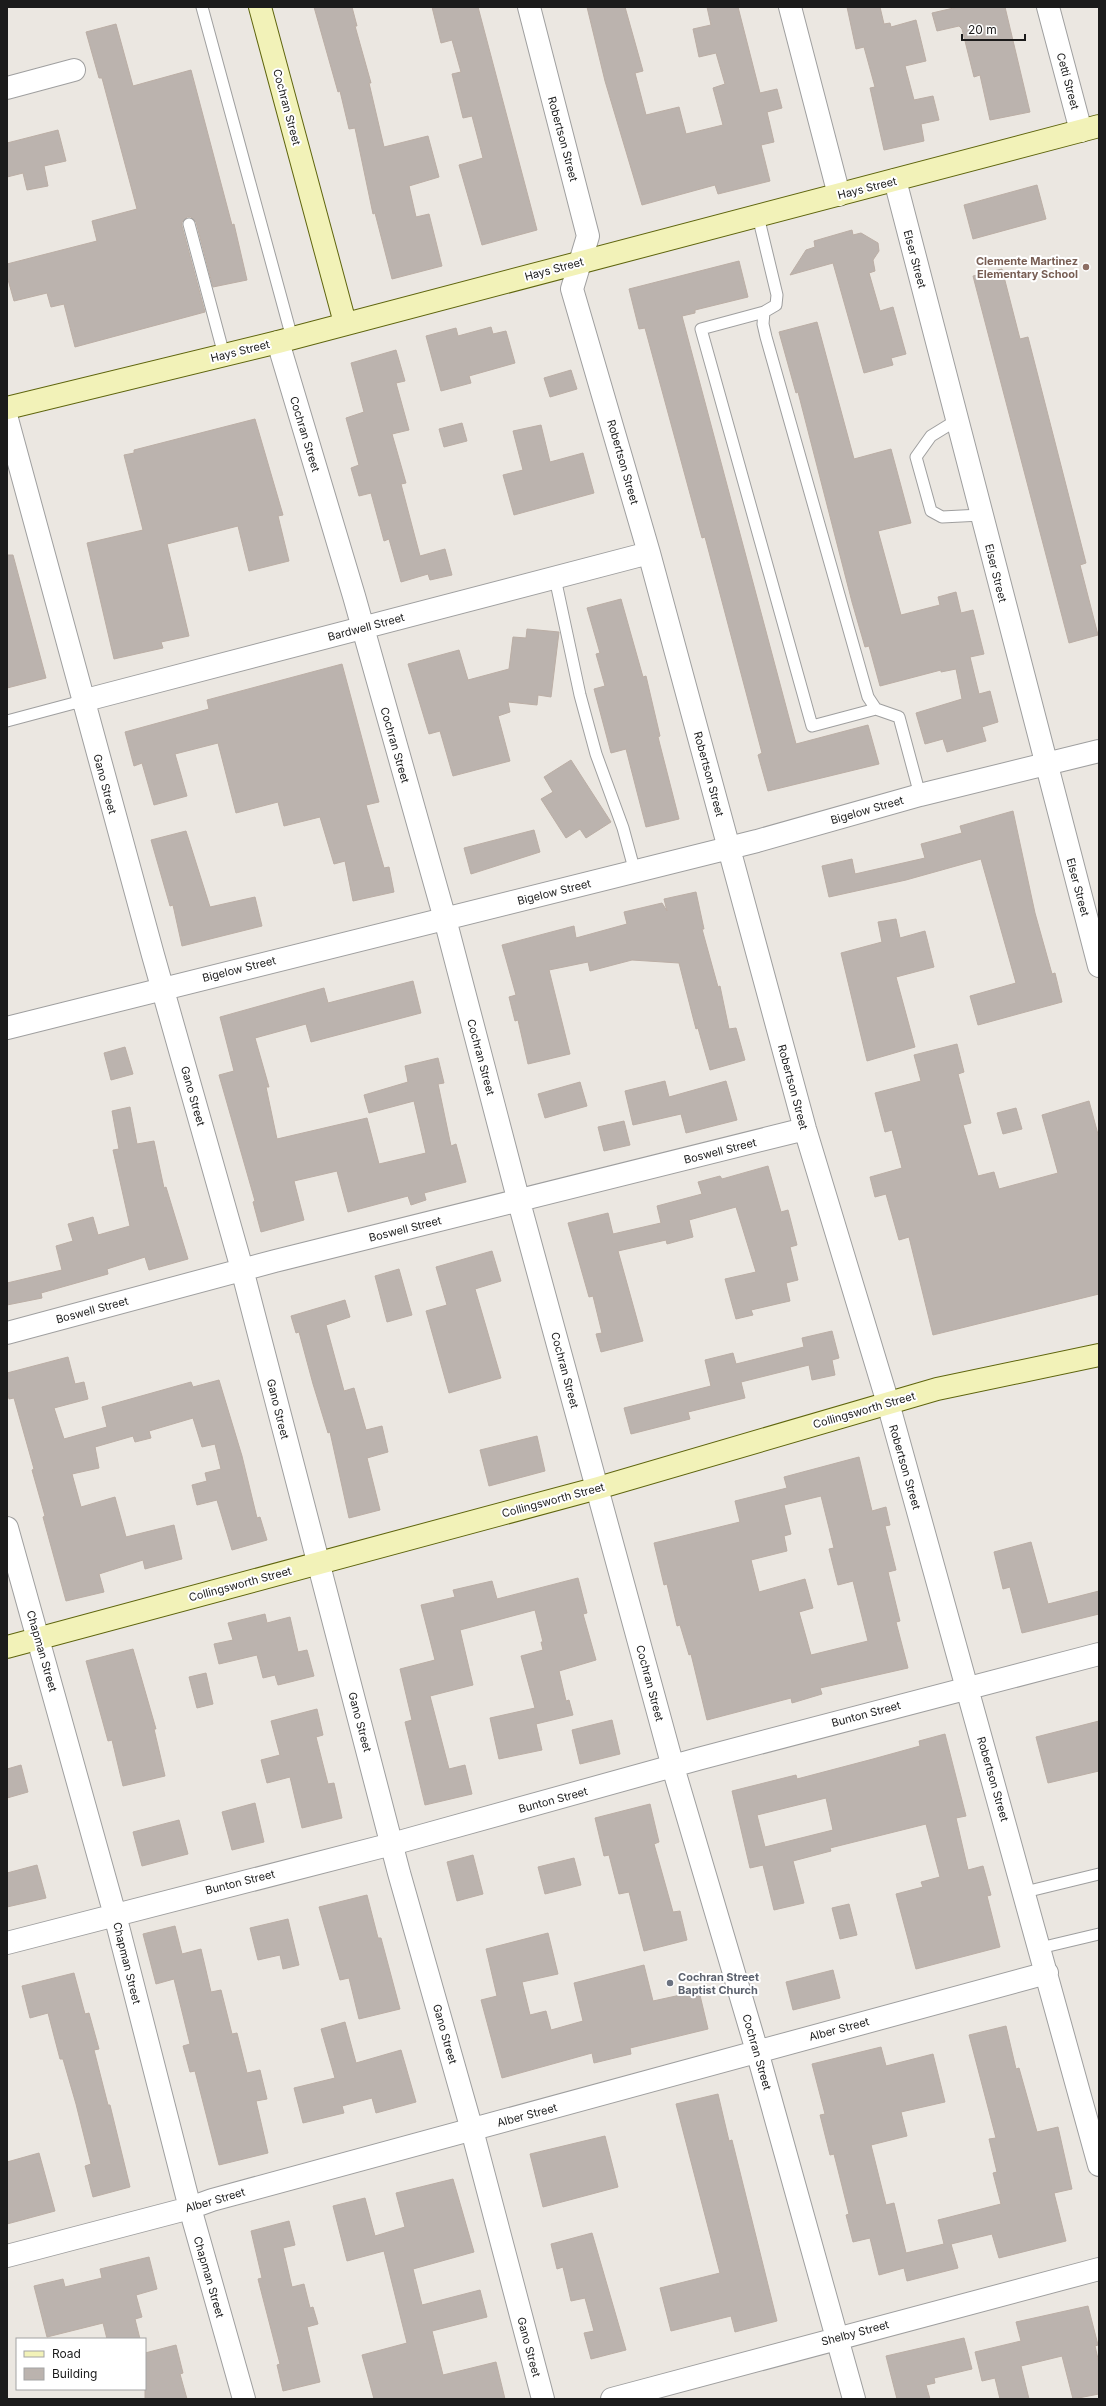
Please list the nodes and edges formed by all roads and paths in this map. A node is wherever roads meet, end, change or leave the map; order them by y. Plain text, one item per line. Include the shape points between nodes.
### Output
1 (202, 7) edge
2 (260, 7) edge
3 (529, 7) edge
4 (790, 7) edge
5 (1048, 7) edge
6 (74, 70) dead end
7 (7, 88) edge
8 (1090, 129) edge
9 (895, 180) junction
10 (839, 195) junction
11 (758, 216) junction
12 (189, 224) dead end
13 (580, 262) junction
14 (764, 312) junction
15 (345, 323) junction
16 (285, 340) junction
17 (224, 355) junction
18 (7, 408) edge
19 (7, 420) edge
20 (957, 420) junction
21 (981, 515) junction
22 (649, 553) junction
23 (555, 578) junction
24 (362, 628) junction
25 (82, 701) junction
26 (876, 708) junction
27 (7, 721) edge
28 (1099, 751) edge
29 (1046, 764) junction
30 (920, 795) junction
31 (729, 848) junction
32 (635, 872) junction
33 (445, 919) junction
34 (1099, 966) edge
35 (162, 988) junction
36 (7, 1028) edge
37 (805, 1129) junction
38 (519, 1202) junction
39 (242, 1269) junction
40 (7, 1333) edge
41 (1099, 1355) edge
42 (888, 1404) junction
43 (598, 1488) junction
44 (7, 1528) edge
45 (318, 1563) junction
46 (38, 1638) junction
47 (7, 1647) edge
48 (1099, 1654) edge
49 (968, 1687) junction
50 (673, 1767) junction
51 (392, 1844) junction
52 (1099, 1874) edge
53 (1025, 1892) junction
54 (115, 1915) junction
55 (1099, 1934) edge
56 (7, 1943) edge
57 (1040, 1948) junction
58 (1047, 1973) junction
59 (757, 2051) junction
60 (472, 2130) junction
61 (1099, 2165) edge
62 (190, 2208) junction
63 (7, 2256) edge
64 (1099, 2269) edge
65 (837, 2338) junction
66 (244, 2399) edge
67 (543, 2399) edge
68 (612, 2399) edge
69 (854, 2399) edge

1 - 16 lane
2 - 15 street, Cochran Street
3 - 13 street, Robertson Street via 588,236
4 - 10 street
5 - 8 street, Cetti Street
6 - 7 street
8 - 9 street, Hays Street
9 - 10 street, Hays Street
9 - 20 street, Elser Street
10 - 11 street, Hays Street
11 - 13 street, Hays Street
11 - 14 lane via 777,295 776,305
12 - 17 lane
13 - 15 street, Hays Street
13 - 22 street, Robertson Street via 572,289
14 - 26 lane via 766,337 868,697
14 - 26 lane via 701,329 812,726
15 - 16 street, Hays Street
16 - 17 street, Hays Street
16 - 24 street, Cochran Street
17 - 18 street, Hays Street
19 - 25 street, Gano Street
20 - 21 street, Elser Street
20 - 21 lane via 931,436 916,456 931,511 942,517
21 - 29 street, Elser Street
22 - 23 street, Bardwell Street
22 - 31 street, Robertson Street
23 - 24 street, Bardwell Street
23 - 32 lane via 580,695 596,754 623,828
24 - 25 street, Bardwell Street
24 - 33 street, Cochran Street
25 - 27 lane
25 - 35 street, Gano Street
26 - 30 lane via 899,717
28 - 29 street, Bigelow Street
29 - 30 street, Bigelow Street
29 - 34 street, Elser Street
30 - 31 street, Bigelow Street
31 - 32 street, Bigelow Street
31 - 37 street, Robertson Street
32 - 33 street, Bigelow Street
33 - 35 street, Bigelow Street
33 - 38 street, Cochran Street
35 - 36 street, Bigelow Street
35 - 39 street, Gano Street
37 - 38 street, Boswell Street
37 - 42 street, Robertson Street
38 - 39 street, Boswell Street
38 - 43 street, Cochran Street
39 - 40 street, Boswell Street
39 - 45 street, Gano Street
41 - 42 street, Collingsworth Street via 937,1389
42 - 43 street, Collingsworth Street
42 - 49 street, Robertson Street
43 - 45 street, Collingsworth Street
43 - 50 street, Cochran Street
44 - 46 street, Chapman Street
45 - 46 street, Collingsworth Street
45 - 51 street, Gano Street
46 - 47 street, Collingsworth Street
46 - 54 street, Chapman Street
48 - 49 street, Bunton Street
49 - 50 street, Bunton Street
49 - 53 street, Robertson Street
50 - 51 street, Bunton Street
50 - 59 street, Cochran Street
51 - 54 street, Bunton Street
51 - 60 street, Gano Street
52 - 53 lane
53 - 57 street, Robertson Street
54 - 56 street, Bunton Street
54 - 62 street, Chapman Street
55 - 57 lane
57 - 58 street, Robertson Street
58 - 59 street, Alber Street
58 - 61 street, Robertson Street
59 - 60 street, Alber Street
59 - 65 street, Cochran Street
60 - 62 street, Alber Street
60 - 67 street, Gano Street
62 - 63 street, Alber Street
62 - 66 street, Chapman Street
64 - 65 street, Shelby Street
65 - 68 street, Shelby Street
65 - 69 street, Cochran Street

